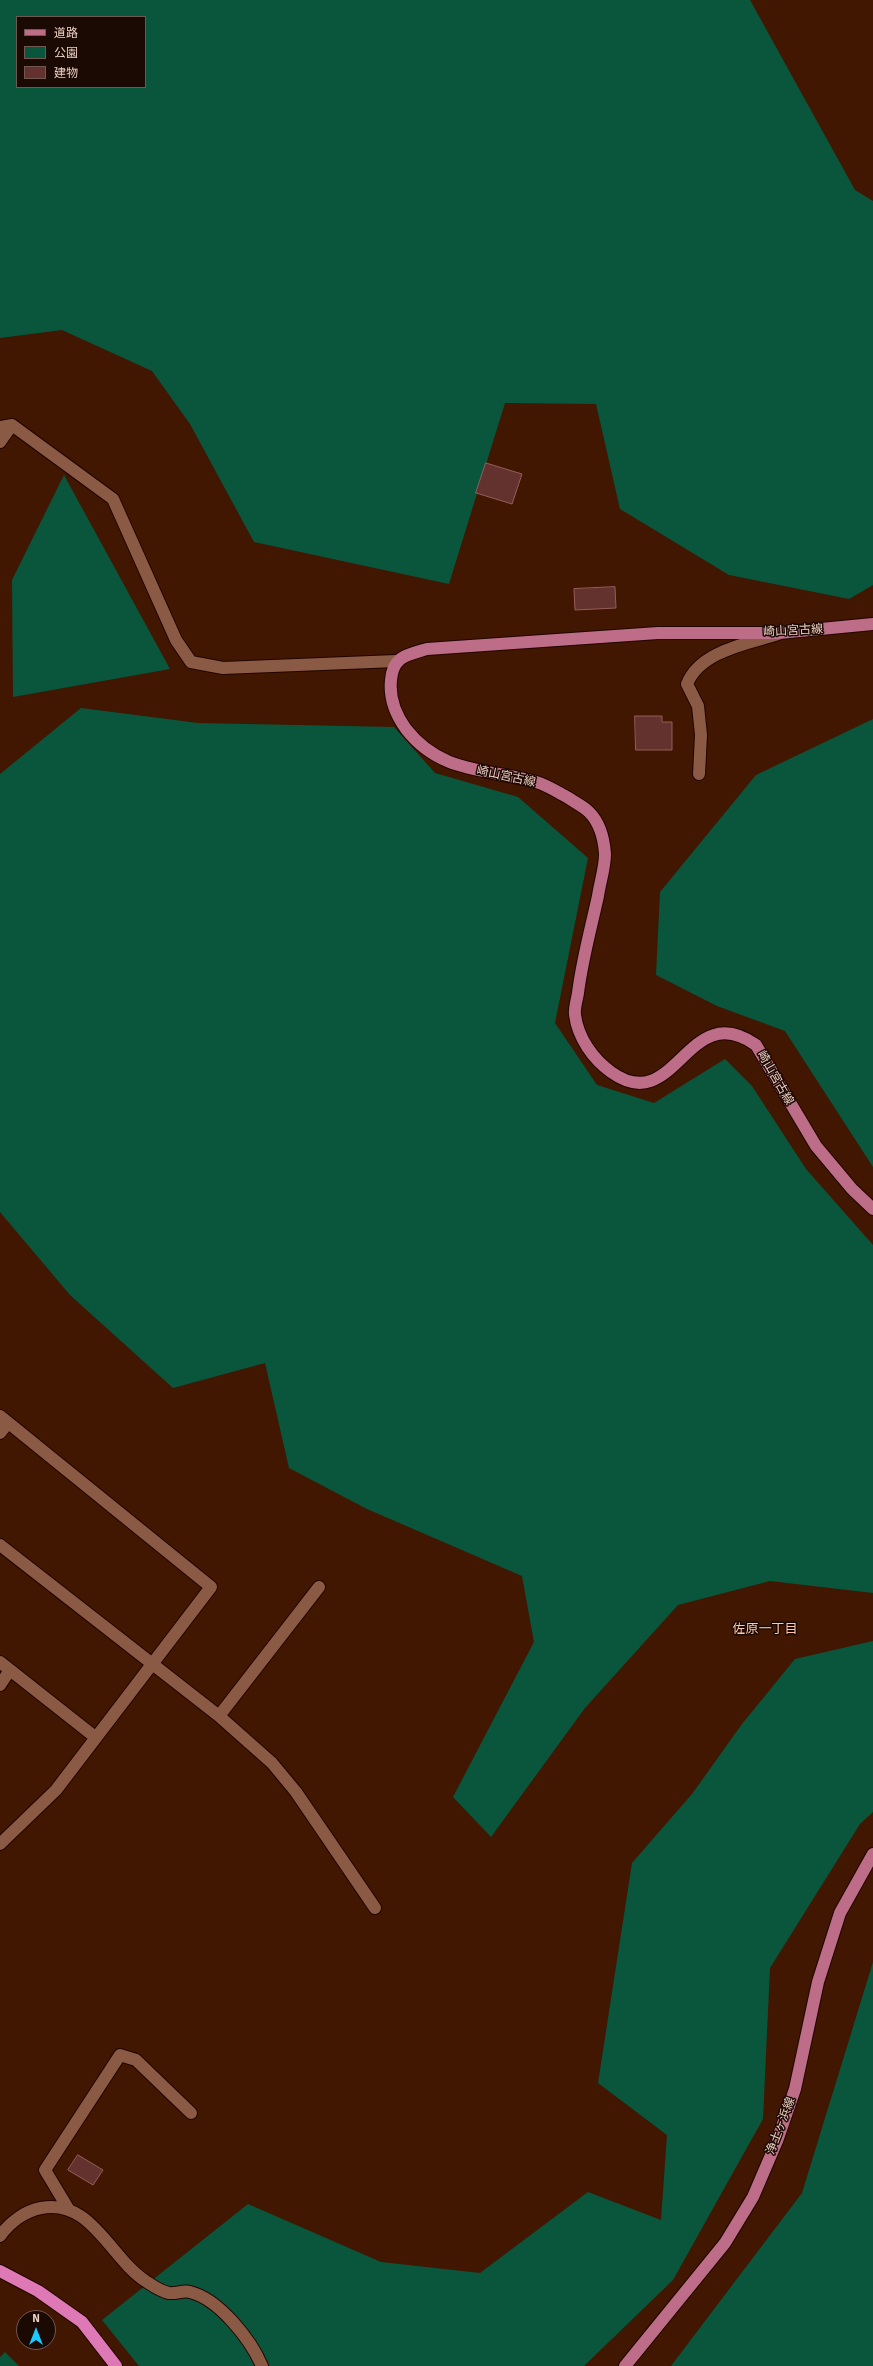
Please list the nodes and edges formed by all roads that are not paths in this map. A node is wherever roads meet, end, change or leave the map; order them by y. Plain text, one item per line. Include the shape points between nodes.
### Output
1 (6, 426) edge
2 (0, 442) edge
3 (873, 624) edge
4 (779, 634) junction
5 (396, 661) junction
6 (699, 774) dead end
7 (873, 1209) edge
8 (4, 1420) edge
9 (0, 1433) edge
10 (0, 1545) edge
11 (319, 1587) dead end
12 (0, 1662) edge
13 (151, 1664) junction
14 (10, 1670) junction
15 (0, 1685) edge
16 (218, 1716) junction
17 (95, 1737) junction
18 (0, 1844) edge
19 (873, 1854) edge
20 (375, 1908) dead end
21 (191, 2113) dead end
22 (69, 2210) junction
23 (0, 2236) edge
24 (0, 2271) edge
25 (116, 2366) edge
26 (262, 2366) edge
27 (625, 2366) edge

1 - 2 street
1 - 5 street via 113,499 176,640 191,662 223,668
3 - 4 main road, 崎山宮古線
4 - 5 main road, 崎山宮古線 via 658,633 446,647 410,654
4 - 6 street via 717,654 692,673 687,684 698,706
5 - 7 main road, 崎山宮古線 via 392,668 391,701 398,718 416,742 437,758 458,767 545,786 583,808 599,826 605,857 575,1015 582,1041 594,1057 611,1072 630,1082 651,1082 662,1076 695,1045 710,1035 728,1032 744,1037 756,1045 816,1146 852,1189
8 - 9 street
8 - 13 street via 211,1587
10 - 13 street
11 - 16 street
12 - 14 street
13 - 16 street
13 - 17 street
14 - 15 street
14 - 17 street
16 - 20 street via 285,1777
17 - 18 street via 56,1790
19 - 27 main road, 浄土ヶ浜線 via 840,1913 818,1982 795,2089 777,2141 753,2197 725,2243
21 - 22 street via 136,2060 120,2055 45,2170
22 - 23 street via 54,2205 31,2210 7,2226
22 - 26 street via 82,2214 128,2267 147,2282 168,2293 190,2292 212,2302 255,2350
24 - 25 highway via 38,2291 82,2322

